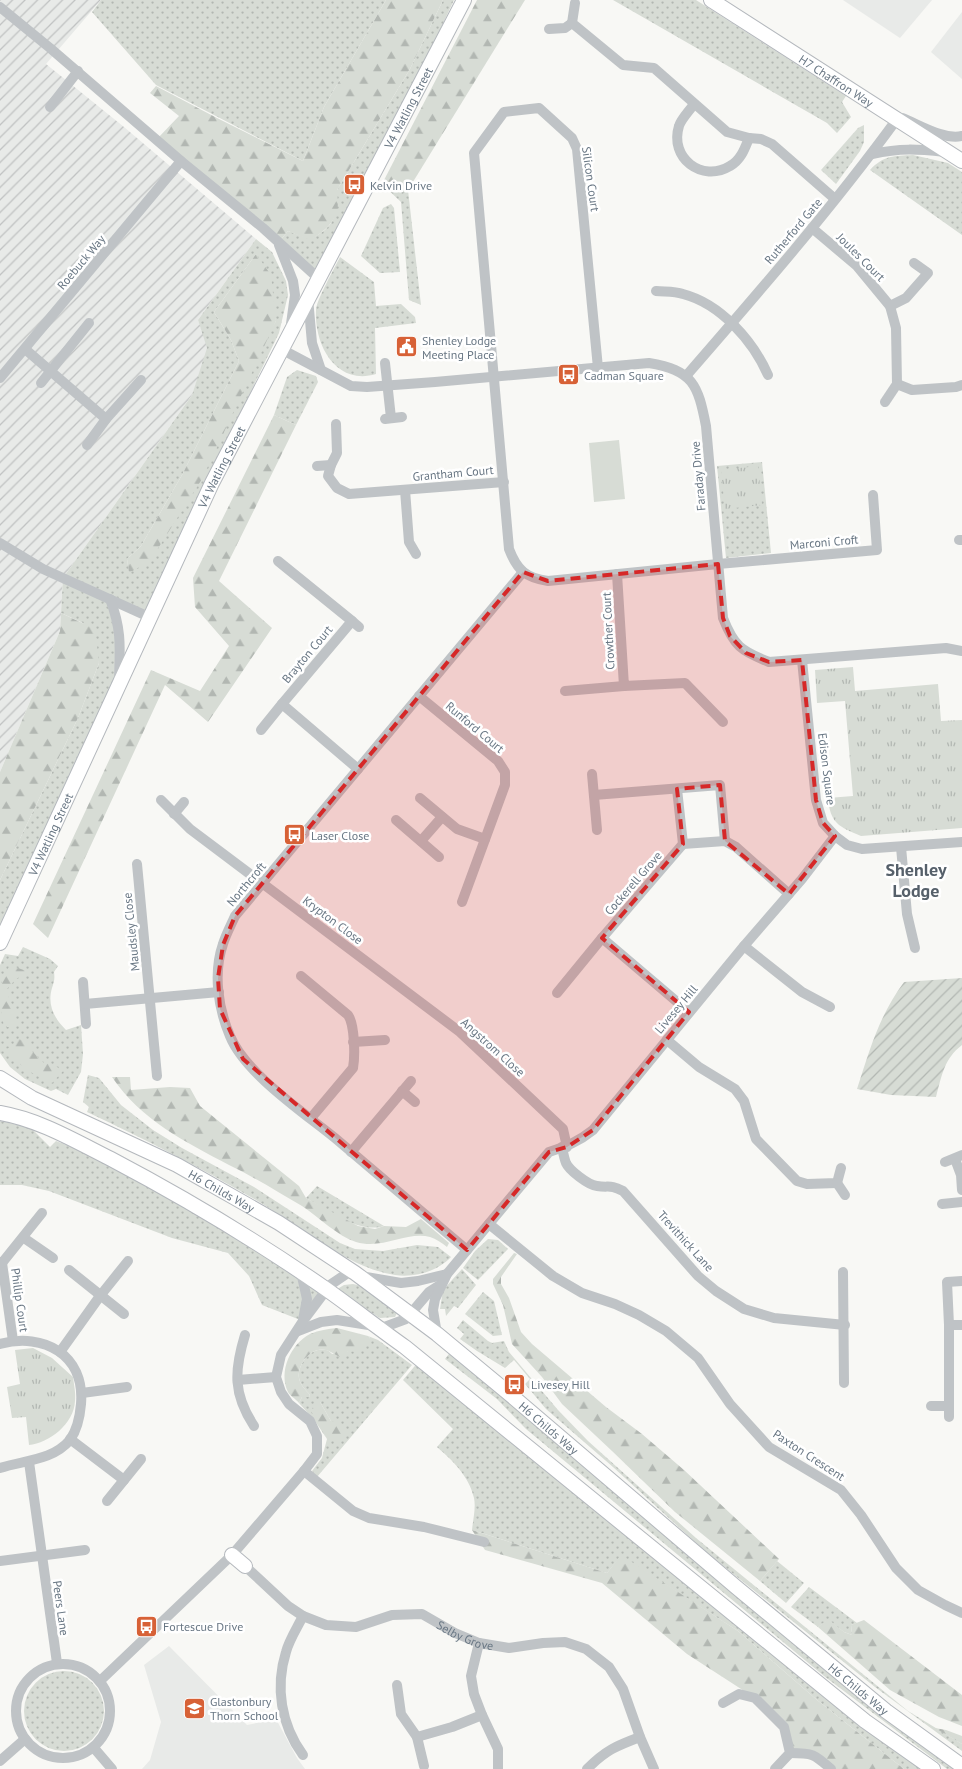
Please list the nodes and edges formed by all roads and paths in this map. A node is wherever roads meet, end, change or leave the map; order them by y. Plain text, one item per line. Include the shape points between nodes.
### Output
1 (464, 0) edge
2 (711, 0) edge
3 (575, 3) dead end
4 (0, 7) edge
5 (572, 23) junction
6 (549, 29) dead end
7 (78, 72) junction
8 (694, 104) junction
9 (50, 108) dead end
10 (885, 111) junction
11 (897, 119) junction
12 (962, 136) edge
13 (749, 138) junction
14 (948, 152) junction
15 (872, 154) junction
16 (181, 161) junction
17 (962, 161) edge
18 (835, 200) junction
19 (812, 228) junction
20 (278, 243) junction
21 (914, 263) dead end
22 (318, 278) junction
23 (656, 291) dead end
24 (308, 297) junction
25 (890, 306) junction
26 (89, 323) dead end
27 (732, 324) junction
28 (291, 330) junction
29 (24, 349) junction
30 (281, 349) junction
31 (385, 363) dead end
32 (598, 368) junction
33 (51, 370) junction
34 (322, 370) junction
35 (768, 375) dead end
36 (494, 376) junction
37 (686, 376) junction
38 (0, 378) edge
39 (141, 380) dead end
40 (41, 383) dead end
41 (897, 384) junction
42 (962, 384) edge
43 (388, 385) junction
44 (885, 402) dead end
45 (402, 417) dead end
46 (106, 419) junction
47 (336, 424) dead end
48 (87, 445) dead end
49 (331, 465) junction
50 (317, 466) dead end
51 (504, 482) junction
52 (405, 490) junction
53 (873, 495) dead end
54 (0, 543) edge
55 (416, 554) dead end
56 (278, 561) dead end
57 (718, 564) junction
58 (523, 572) junction
59 (617, 574) junction
60 (110, 599) junction
61 (149, 618) junction
62 (962, 651) edge
63 (802, 660) junction
64 (119, 684) junction
65 (624, 686) junction
66 (565, 691) dead end
67 (419, 696) junction
68 (282, 704) junction
69 (723, 722) dead end
70 (260, 730) dead end
71 (358, 769) junction
72 (592, 774) dead end
73 (677, 789) junction
74 (594, 795) junction
75 (420, 798) dead end
76 (161, 800) dead end
77 (184, 802) dead end
78 (174, 814) junction
79 (442, 817) junction
80 (396, 820) dead end
81 (597, 830) dead end
82 (835, 836) junction
83 (485, 839) junction
84 (421, 841) junction
85 (725, 841) junction
86 (962, 842) edge
87 (683, 844) junction
88 (901, 847) junction
89 (440, 857) dead end
90 (137, 864) dead end
91 (263, 883) junction
92 (789, 894) junction
93 (462, 902) dead end
94 (602, 938) junction
95 (0, 943) edge
96 (744, 946) junction
97 (915, 948) dead end
98 (301, 976) dead end
99 (388, 977) joint
100 (83, 982) dead end
101 (219, 992) junction
102 (556, 993) dead end
103 (150, 998) junction
104 (85, 1004) junction
105 (830, 1007) dead end
106 (689, 1012) junction
107 (86, 1024) dead end
108 (385, 1040) dead end
109 (666, 1040) junction
110 (353, 1042) junction
111 (157, 1076) dead end
112 (0, 1078) edge
113 (411, 1081) dead end
114 (402, 1091) junction
115 (414, 1102) dead end
116 (0, 1113) edge
117 (311, 1118) junction
118 (564, 1147) junction
119 (351, 1152) junction
120 (954, 1159) edge
121 (841, 1168) dead end
122 (837, 1183) junction
123 (962, 1190) edge
124 (845, 1195) dead end
125 (962, 1202) edge
126 (942, 1204) dead end
127 (42, 1213) dead end
128 (489, 1224) junction
129 (24, 1238) junction
130 (467, 1250) junction
131 (52, 1258) dead end
132 (128, 1261) dead end
133 (1, 1263) edge
134 (69, 1270) dead end
135 (301, 1272) junction
136 (843, 1272) dead end
137 (355, 1273) junction
138 (447, 1274) junction
139 (962, 1281) edge
140 (440, 1285) junction
141 (326, 1290) junction
142 (100, 1296) junction
143 (124, 1314) dead end
144 (415, 1318) junction
145 (303, 1321) junction
146 (844, 1325) junction
147 (949, 1325) junction
148 (962, 1325) edge
149 (377, 1328) junction
150 (298, 1331) junction
151 (437, 1334) junction
152 (245, 1335) dead end
153 (13, 1341) junction
154 (0, 1344) edge
155 (60, 1352) junction
156 (276, 1377) junction
157 (238, 1380) junction
158 (844, 1383) dead end
159 (127, 1387) dead end
160 (82, 1393) junction
161 (931, 1406) dead end
162 (949, 1406) junction
163 (949, 1418) dead end
164 (254, 1426) dead end
165 (70, 1440) junction
166 (141, 1459) dead end
167 (29, 1462) junction
168 (0, 1468) edge
169 (304, 1472) junction
170 (124, 1480) junction
171 (107, 1501) dead end
172 (484, 1542) dead end
173 (85, 1550) dead end
174 (232, 1554) junction
175 (42, 1556) junction
176 (0, 1561) edge
177 (245, 1566) joint
178 (962, 1613) edge
179 (303, 1616) junction
180 (479, 1643) junction
181 (57, 1663) junction
182 (100, 1680) junction
183 (397, 1684) dead end
184 (723, 1703) dead end
185 (482, 1715) junction
186 (417, 1737) junction
187 (640, 1737) junction
188 (25, 1739) junction
189 (94, 1748) junction
190 (790, 1753) junction
191 (303, 1755) dead end
192 (0, 1761) edge
193 (424, 1766) dead end
194 (962, 1766) edge
195 (112, 1769) edge
196 (498, 1769) edge
197 (587, 1769) edge
198 (654, 1769) edge
199 (775, 1769) edge
200 (831, 1769) edge
201 (933, 1769) edge

1 - 22 street, V4 Watling Street
2 - 10 street, H7 Chaffron Way
3 - 5 street
4 - 7 street
5 - 6 street via 565,28
5 - 8 street via 623,65 654,68
7 - 9 street
7 - 16 street
8 - 13 street via 727,132
8 - 13 street via 679,125 677,144 684,160 696,169 713,172 731,166 744,152
10 - 11 street, H7 Chaffron Way
10 - 12 street via 937,133
11 - 14 street, H7 Chaffron Way
11 - 15 street, Rutherford Gate
13 - 18 street via 761,138 772,144
14 - 15 street via 910,148
14 - 17 street, H7 Chaffron Way
15 - 18 street, Rutherford Gate
16 - 20 street
16 - 29 street, Roebuck Way
18 - 19 street, Rutherford Gate
19 - 25 street, Joules Court via 857,266
19 - 27 street, Rutherford Gate
20 - 22 street
20 - 28 street via 293,281 295,295
21 - 25 street via 928,273 906,298
22 - 24 street, V4 Watling Street
23 - 27 street via 683,294 705,304
24 - 28 street, V4 Watling Street
24 - 34 street via 312,344
25 - 41 street, Joules Court via 896,328
26 - 33 street
27 - 35 street via 749,342
27 - 37 street, Rutherford Gate
28 - 30 street, V4 Watling Street
29 - 33 street
29 - 38 street, Roebuck Way
30 - 34 street
30 - 61 street, V4 Watling Street via 212,483
31 - 43 street
32 - 36 street
32 - 36 street, Silicon Court via 577,149 572,138 539,108 504,112 474,154
32 - 37 street via 649,363 668,366
33 - 40 street
33 - 46 street
34 - 43 street via 351,386
36 - 43 street
36 - 51 street
37 - 57 street, Faraday Drive via 702,406 706,426
39 - 46 street
41 - 42 street via 912,390
41 - 44 street
43 - 45 street via 388,419
46 - 48 street
47 - 49 street, Grantham Court via 336,453
49 - 50 street
49 - 52 street, Grantham Court via 328,476 336,488 348,494
51 - 52 street, Grantham Court
51 - 58 street via 509,549
52 - 55 street, Grantham Court via 409,542
53 - 57 street, Marconi Croft via 878,550
54 - 60 street via 43,569
56 - 68 street, Brayton Court via 356,624
57 - 59 street
57 - 63 street, Faraday Drive via 723,618 730,636 746,653 769,662
58 - 59 street via 534,579 548,581
58 - 67 street, Northcroft
59 - 65 street, Crowther Court
60 - 61 street
60 - 64 street via 120,634
61 - 64 street, V4 Watling Street
62 - 63 street, Faraday Drive via 946,648
63 - 82 street, Edison Square via 816,800 823,823
64 - 95 street, V4 Watling Street
65 - 66 street, Crowther Court
65 - 69 street, Crowther Court via 685,683
67 - 71 street, Northcroft
67 - 83 street, Runford Court via 498,760 505,772 505,785
68 - 70 street, Brayton Court
68 - 71 street
71 - 91 street, Northcroft
72 - 74 street
73 - 74 street
73 - 85 street via 720,785
73 - 87 street
74 - 81 street
75 - 79 street
76 - 78 street
77 - 78 street
78 - 91 street
79 - 83 street via 457,829
79 - 84 street
80 - 84 street
82 - 88 street, Edison Square via 847,845 862,849
82 - 92 street, Livesey Hill
83 - 93 street, Runford Court
84 - 89 street
85 - 87 street
85 - 92 street
86 - 88 street, Edison Square
87 - 94 street, Cockerell Grove
88 - 97 street via 907,914
90 - 103 street, Maudsley Close
91 - 99 street, Krypton Close
91 - 101 street, Northcroft via 235,916 223,945
92 - 96 street, Livesey Hill
94 - 102 street, Cockerell Grove
94 - 106 street
96 - 105 street via 802,992
96 - 106 street, Livesey Hill
98 - 110 street via 348,1016
99 - 118 street, Angstrom Close via 460,1032 562,1129
100 - 104 street
101 - 103 street
101 - 117 street, Northcroft via 220,1009 230,1038 243,1059
103 - 104 street
103 - 111 street, Maudsley Close
104 - 107 street
106 - 109 street, Livesey Hill
108 - 110 street
109 - 118 street, Livesey Hill via 593,1130
109 - 122 street via 699,1067 735,1089 744,1101 756,1139 798,1181 807,1184
110 - 117 street via 352,1068
112 - 137 street, H6 Childs Way via 32,1098 177,1165 280,1223
113 - 114 street
114 - 115 street
114 - 119 street
116 - 135 street, H6 Childs Way via 41,1124 73,1139 218,1219
117 - 119 street, Northcroft
118 - 128 street, Livesey Hill via 549,1152
118 - 146 street, Trevithick Lane via 566,1164 577,1175 596,1186 612,1185 623,1191 698,1276 744,1309 774,1318
119 - 130 street, Northcroft
120 - 123 street via 961,1175
121 - 122 street
122 - 124 street
125 - 126 street
127 - 129 street, Phillip Court
128 - 130 street, Livesey Hill
128 - 178 street, Paxton Crescent via 553,1276 582,1293 615,1304 666,1331 698,1358 730,1404 769,1447 841,1490 896,1568 918,1590
129 - 131 street
129 - 133 street, Phillip Court
130 - 138 street, Livesey Hill
132 - 142 street
133 - 153 street, Phillip Court
134 - 142 street
135 - 141 street, H6 Childs Way
135 - 145 street via 307,1299
136 - 146 street
137 - 138 street via 401,1282
137 - 141 street
137 - 144 street, H6 Childs Way
138 - 140 street, Livesey Hill
139 - 147 street via 947,1282
140 - 144 street, Livesey Hill via 429,1292
140 - 151 street, Livesey Hill via 433,1310
141 - 145 street
141 - 149 street, H6 Childs Way
142 - 143 street
142 - 155 street
144 - 149 street
144 - 151 street, H6 Childs Way
145 - 150 street
146 - 158 street
147 - 148 street
147 - 162 street
149 - 150 street via 337,1320
149 - 201 street, H6 Childs Way via 406,1347 865,1721
150 - 156 street via 281,1355
151 - 194 street, H6 Childs Way via 879,1705
152 - 157 street via 238,1359
153 - 154 street
153 - 155 street via 41,1342
155 - 160 street via 74,1368
156 - 157 street
156 - 169 street via 289,1404 310,1422 317,1436 317,1454
157 - 164 street via 240,1399
159 - 160 street
160 - 165 street via 80,1418
161 - 162 street
162 - 163 street
165 - 167 street via 57,1450
165 - 170 street
166 - 170 street
167 - 168 street
167 - 175 street, Peers Lane
169 - 172 street via 353,1511 369,1518
169 - 174 street
170 - 171 street
173 - 175 street
174 - 177 street, Selby Grove
174 - 182 street
175 - 176 street
175 - 181 street, Peers Lane
177 - 179 street, Selby Grove
179 - 180 street, Selby Grove via 326,1625 356,1627 392,1615 422,1614
179 - 191 street via 286,1651 280,1680 282,1711
180 - 185 street via 471,1676
180 - 187 street, Selby Grove via 509,1648 565,1642 586,1649 608,1667 623,1689
181 - 182 street via 73,1664
181 - 188 street via 41,1668 28,1678 19,1692 16,1708 18,1725
182 - 189 street via 108,1693 110,1723
183 - 186 street via 401,1714
184 - 190 street via 739,1694 755,1698 784,1727
185 - 186 street
185 - 196 street via 498,1749
186 - 193 street
187 - 197 street via 611,1748
187 - 198 street, Selby Grove
188 - 189 street via 50,1757 80,1756
188 - 192 street
189 - 195 street
190 - 199 street
190 - 200 street via 811,1753

